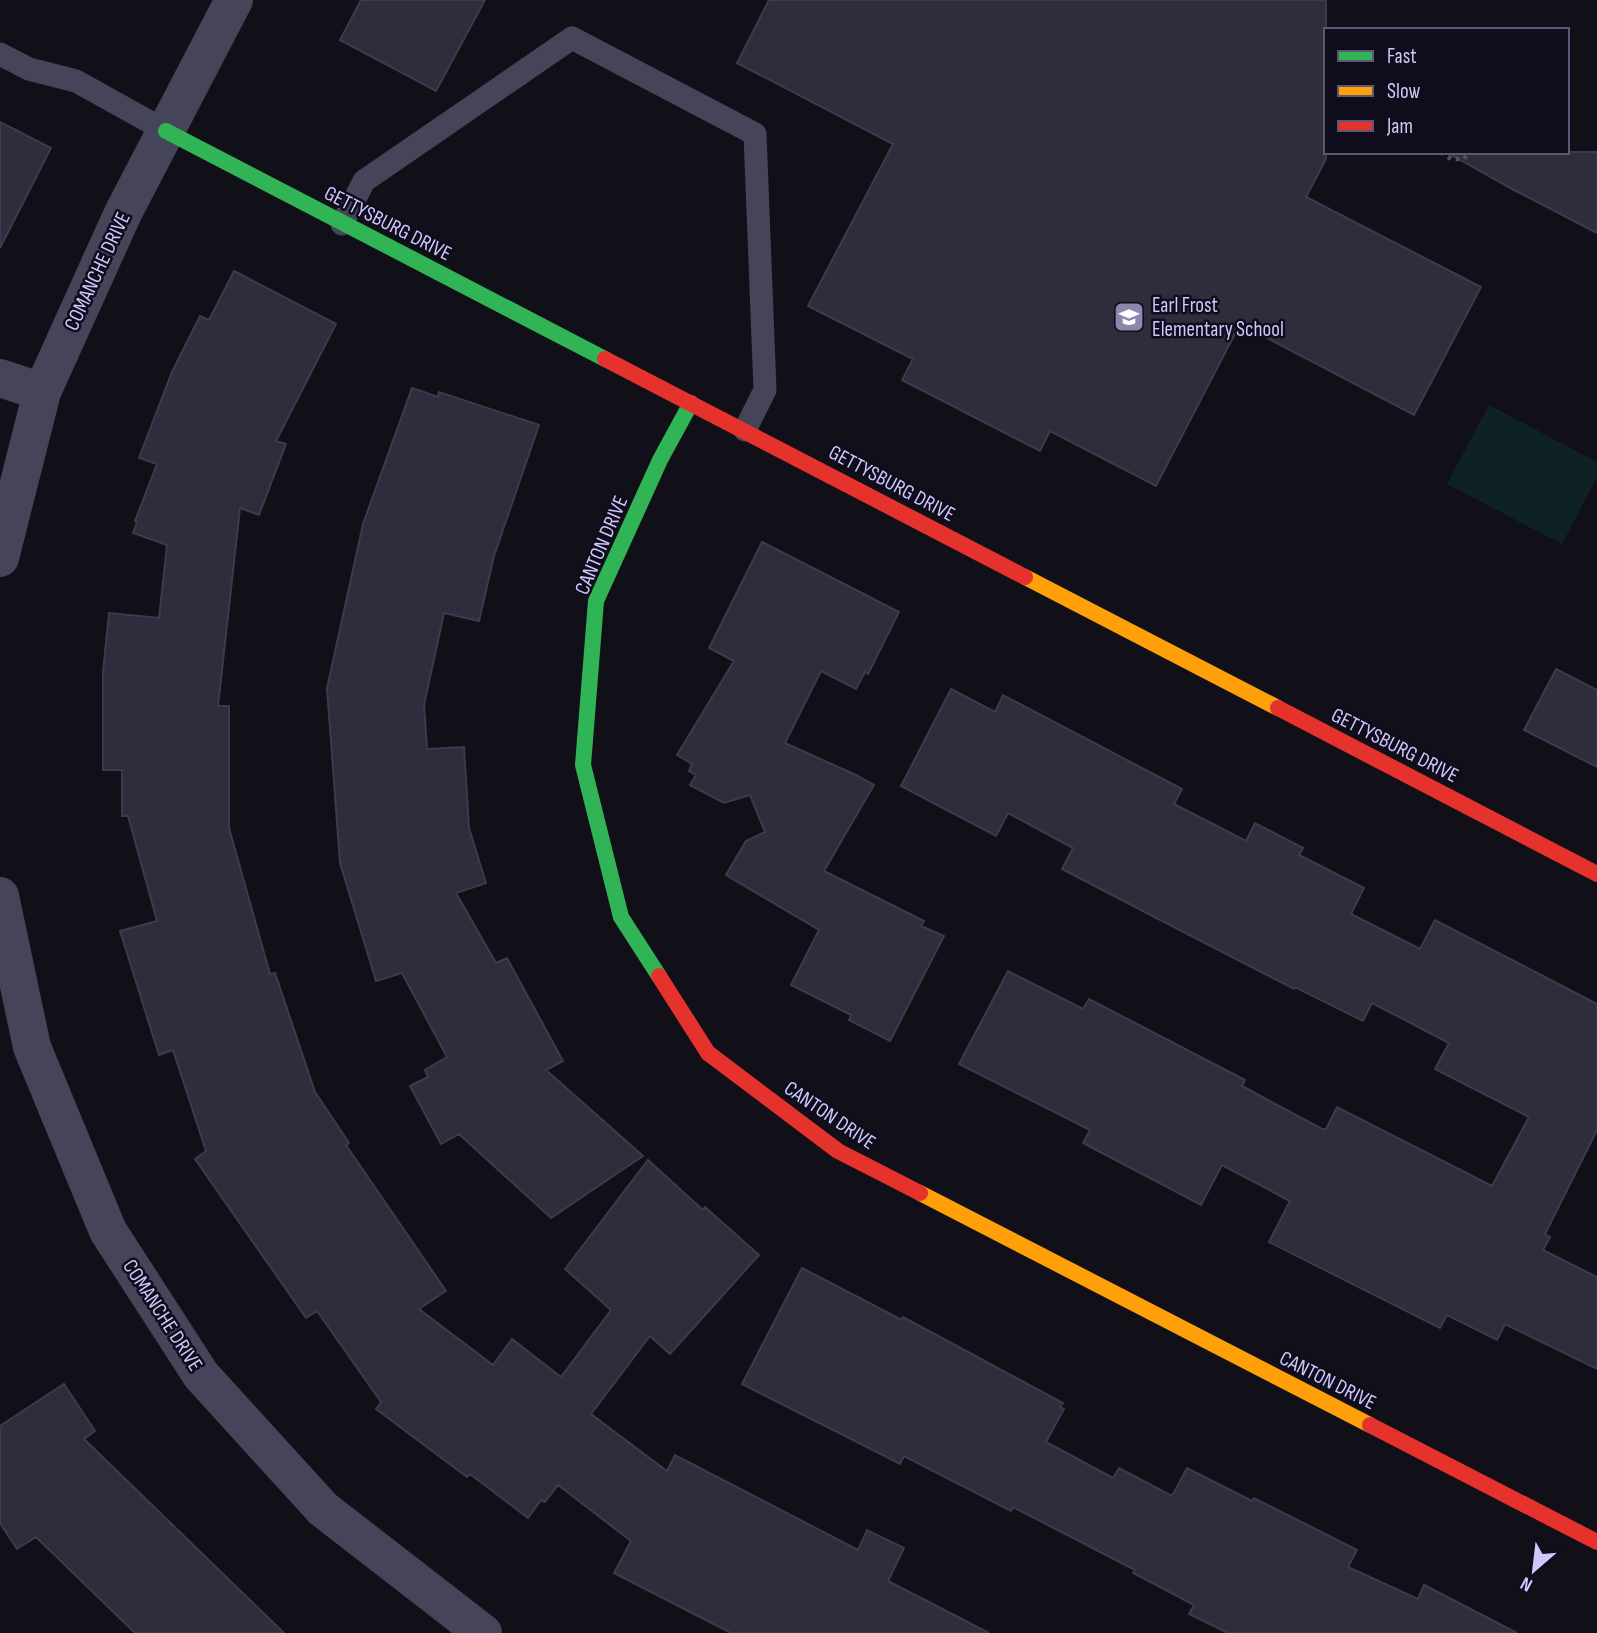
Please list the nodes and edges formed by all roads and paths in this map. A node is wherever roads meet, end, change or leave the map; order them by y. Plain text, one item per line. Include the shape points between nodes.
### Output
1 (234, 0) edge
2 (0, 54) edge
3 (166, 131) junction
4 (1444, 154) edge
5 (1468, 154) edge
6 (342, 224) junction
7 (0, 378) edge
8 (42, 392) junction
9 (691, 403) junction
10 (745, 430) junction
11 (0, 558) edge
12 (1597, 874) edge
13 (0, 895) edge
14 (16, 1052) edge
15 (1597, 1542) edge
16 (483, 1633) edge

1 - 3 street, COMANCHE DRIVE
2 - 3 lane via 29,69 76,81
3 - 6 street, GETTYSBURG DRIVE
3 - 8 street, COMANCHE DRIVE via 122,213
4 - 5 path via 1451,159 1464,159
6 - 9 street, GETTYSBURG DRIVE
6 - 10 lane via 364,181 572,38 755,134 765,390
7 - 8 street
8 - 11 street, COMANCHE DRIVE
9 - 10 street, GETTYSBURG DRIVE
9 - 15 street, CANTON DRIVE via 596,601 583,765 621,917 708,1053 838,1151
10 - 12 street, GETTYSBURG DRIVE
13 - 14 street, COMANCHE DRIVE
14 - 16 street, COMANCHE DRIVE via 108,1231 201,1375 323,1509

